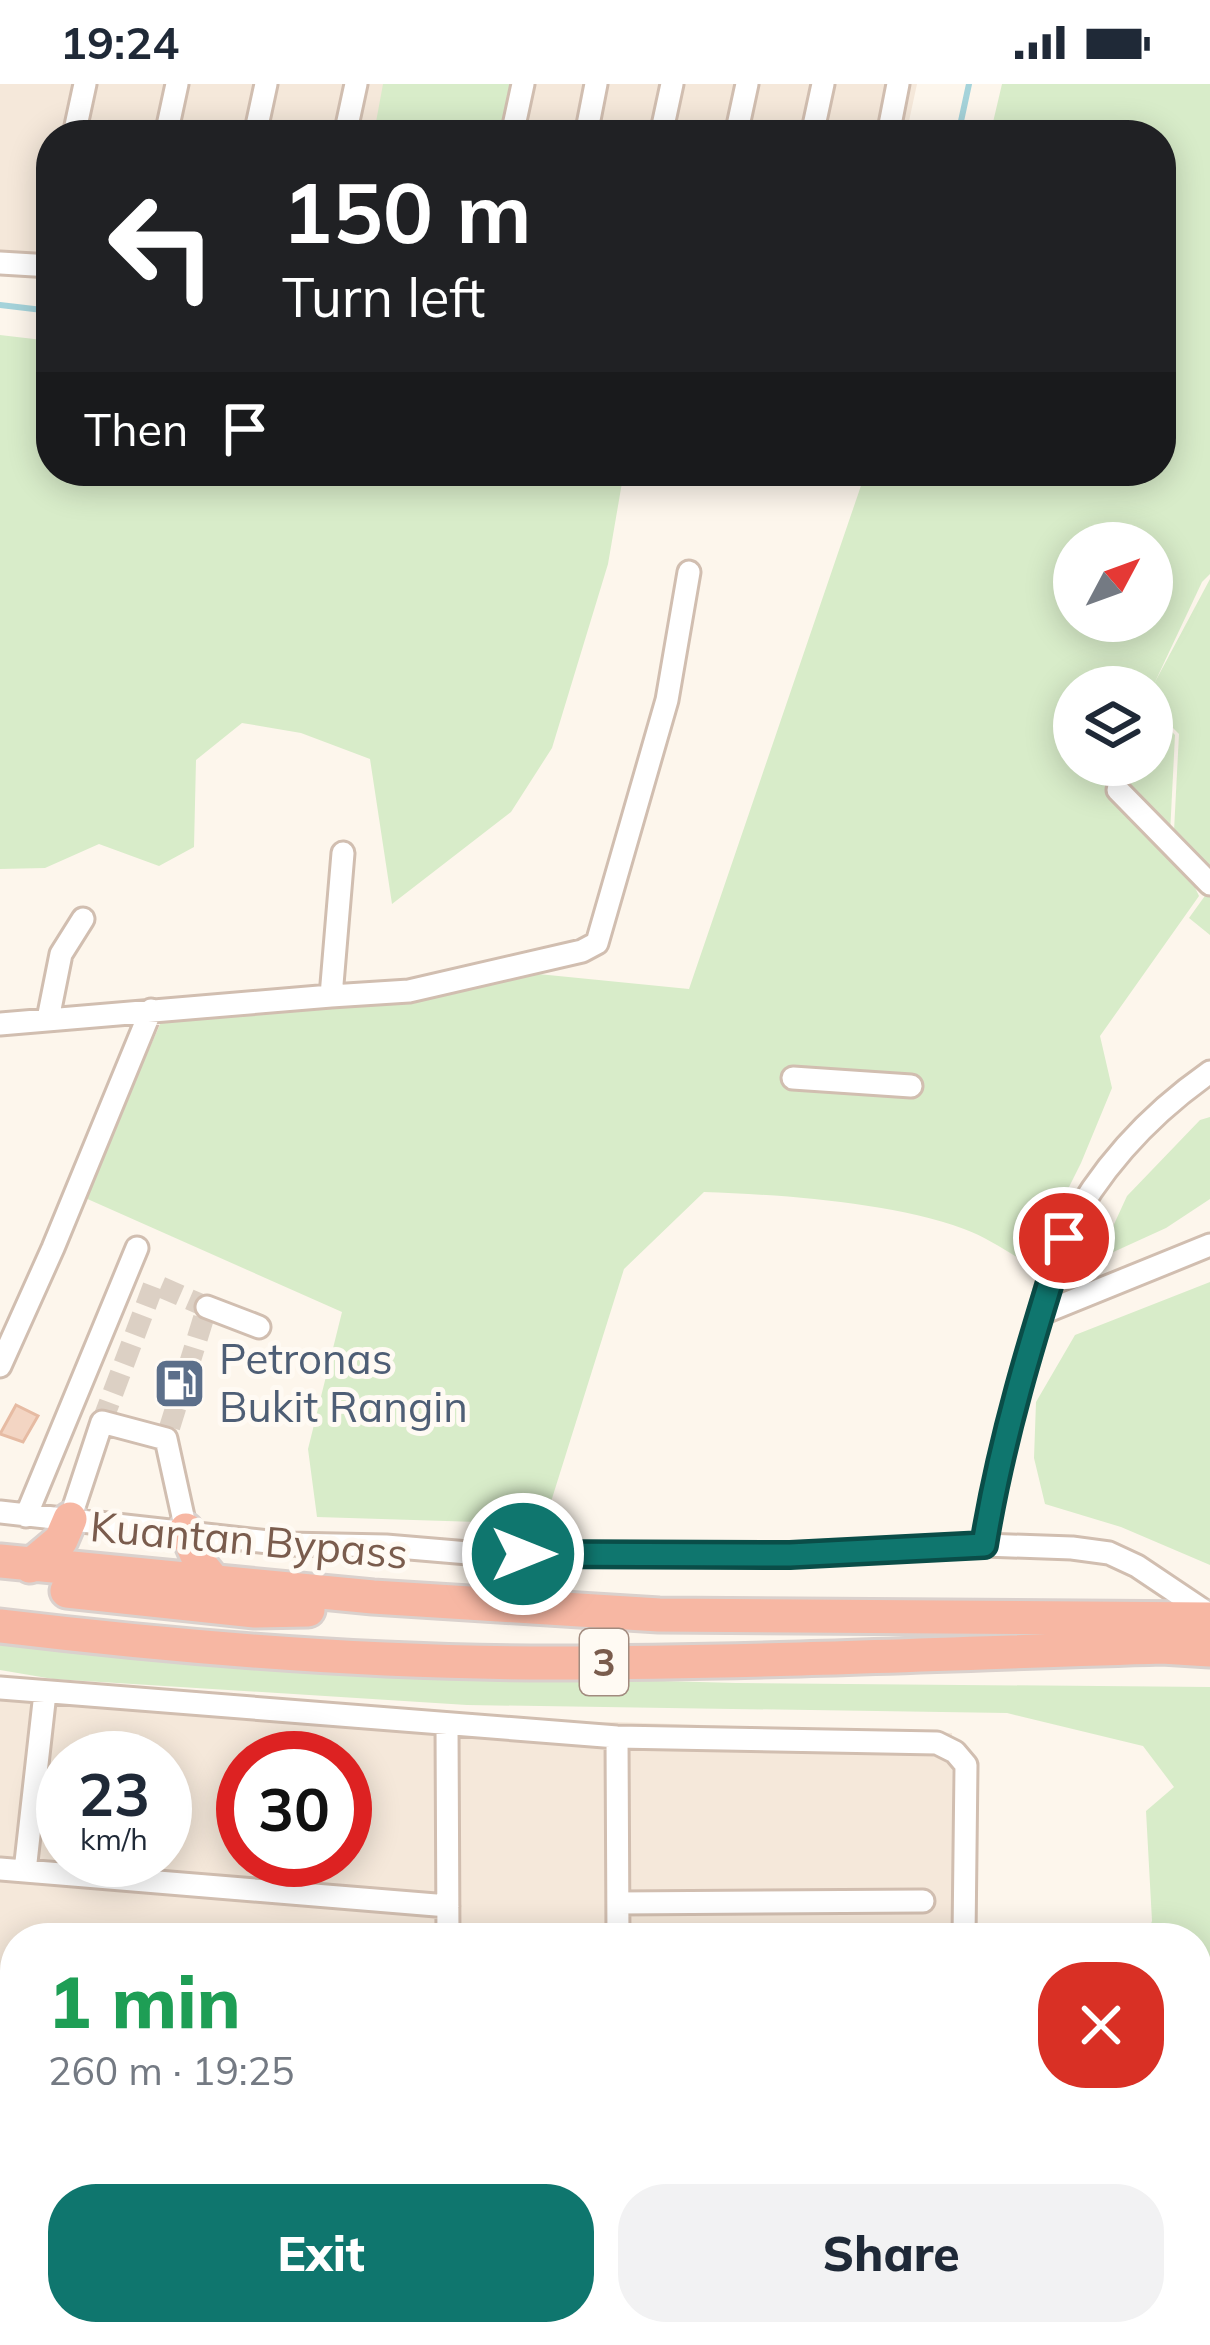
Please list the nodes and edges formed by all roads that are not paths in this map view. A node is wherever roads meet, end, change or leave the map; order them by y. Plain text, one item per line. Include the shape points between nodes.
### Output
1 (85, 84) edge
2 (178, 84) edge
3 (266, 84) edge
4 (356, 84) edge
5 (523, 84) edge
6 (596, 84) edge
7 (672, 84) edge
8 (747, 84) edge
9 (823, 84) edge
10 (898, 84) edge
11 (77, 120) edge
12 (170, 120) edge
13 (258, 120) edge
14 (354, 120) edge
15 (515, 120) edge
16 (589, 120) edge
17 (664, 120) edge
18 (739, 120) edge
19 (815, 120) edge
20 (891, 120) edge
21 (36, 261) edge
22 (0, 262) edge
23 (689, 572) dead end
24 (1118, 790) dead end
25 (343, 853) dead end
26 (1210, 884) edge
27 (83, 919) dead end
28 (331, 996) junction
29 (151, 1010) junction
30 (48, 1019) junction
31 (0, 1024) edge
32 (1210, 1072) edge
33 (793, 1078) dead end
34 (911, 1086) dead end
35 (1210, 1245) edge
36 (137, 1248) dead end
37 (207, 1307) dead end
38 (1040, 1314) junction
39 (259, 1327) dead end
40 (0, 1366) edge
41 (0, 1512) edge
42 (26, 1516) junction
43 (70, 1519) junction
44 (186, 1530) junction
45 (984, 1545) junction
46 (10, 1570) edge
47 (214, 1583) junction
48 (373, 1597) junction
49 (1210, 1617) edge
50 (0, 1626) edge
51 (1210, 1650) edge
52 (0, 1688) edge
53 (45, 1693) junction
54 (447, 1726) junction
55 (617, 1736) junction
56 (0, 1868) edge
57 (25, 1870) junction
58 (923, 1901) dead end
59 (618, 1903) junction
60 (448, 1906) junction
61 (448, 1923) edge
62 (618, 1923) edge
63 (964, 1923) edge

1 - 11 street
2 - 12 street
3 - 13 street
4 - 14 street
5 - 15 street
6 - 16 street
7 - 17 street
8 - 18 street
9 - 19 street
10 - 20 street
21 - 22 street
23 - 28 street via 667,700 597,943 409,991
24 - 26 street
25 - 28 street
27 - 30 street via 61,954
28 - 29 street
29 - 30 street
29 - 40 street
30 - 31 street
32 - 38 street via 1169,1101 1096,1185 1064,1238
33 - 34 street
35 - 38 street
36 - 42 street
37 - 39 street
38 - 45 street
41 - 42 street
42 - 43 street
43 - 44 street
43 - 44 street via 102,1422 166,1439
43 - 46 highway via 61,1540
44 - 45 street via 480,1554 790,1555
44 - 47 highway
45 - 49 street via 1108,1553
46 - 47 highway, Kuantan Bypass / 3
46 - 48 highway via 255,1611 325,1609
47 - 48 highway, Kuantan Bypass / 3
48 - 49 highway, Kuantan Bypass / 3 via 728,1617
50 - 51 highway, 3 via 490,1662
52 - 53 street
53 - 54 street
53 - 57 street
54 - 55 street
54 - 60 street
55 - 59 street
55 - 63 street via 937,1743 955,1752 966,1766
56 - 57 street
57 - 60 street
58 - 59 street
59 - 62 street
60 - 61 street

